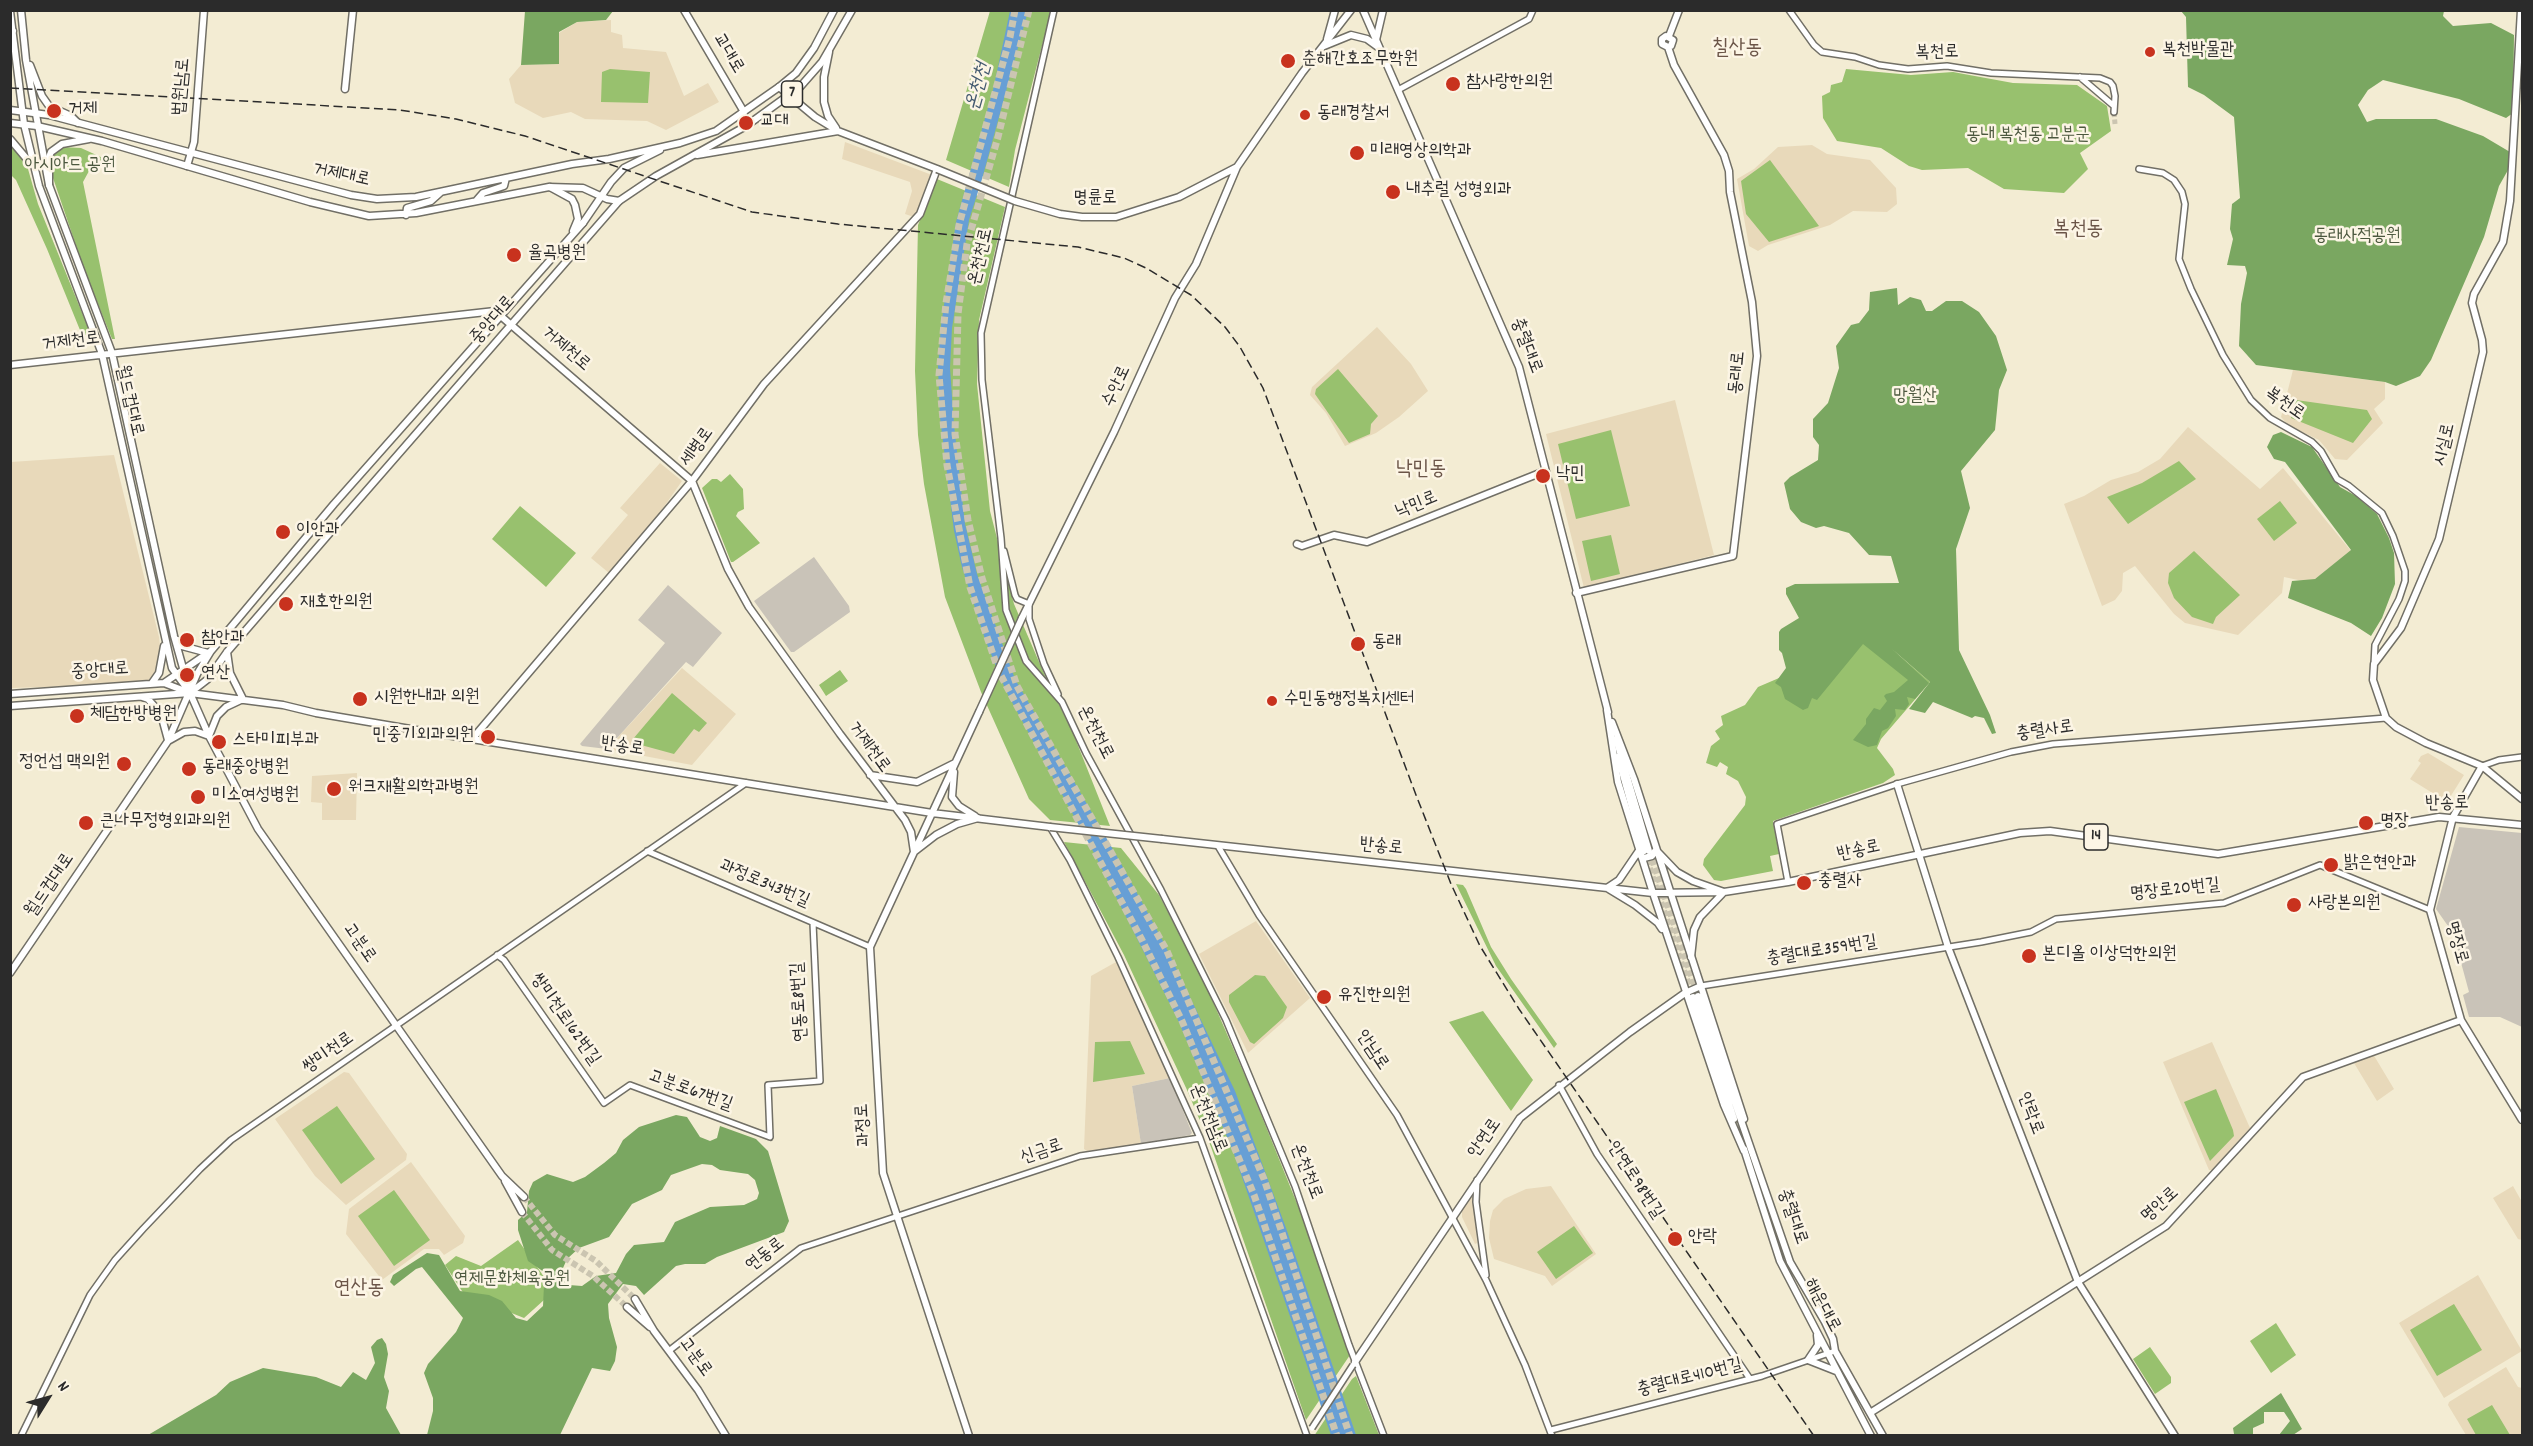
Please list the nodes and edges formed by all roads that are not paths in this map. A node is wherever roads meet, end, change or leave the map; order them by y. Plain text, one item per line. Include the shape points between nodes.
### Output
1 (21, 10) edge
2 (204, 10) edge
3 (353, 10) edge
4 (684, 10) edge
5 (834, 10) edge
6 (852, 10) edge
7 (1054, 10) edge
8 (1335, 10) edge
9 (1351, 10) edge
10 (1363, 10) edge
11 (1383, 10) edge
12 (1533, 10) edge
13 (1679, 10) edge
14 (1789, 10) edge
15 (2521, 10) edge
16 (10, 11) edge
17 (12, 33) edge
18 (1376, 40) junction
19 (1325, 44) junction
20 (1379, 48) junction
21 (829, 52) junction
22 (26, 57) junction
23 (2080, 77) junction
24 (779, 87) junction
25 (345, 89) dead end
26 (1398, 90) junction
27 (789, 97) junction
28 (10, 110) edge
29 (22, 111) junction
30 (744, 112) junction
31 (35, 113) junction
32 (10, 123) edge
33 (24, 124) junction
34 (78, 124) junction
35 (37, 126) junction
36 (838, 131) junction
37 (93, 138) junction
38 (10, 139) edge
39 (669, 146) junction
40 (191, 153) junction
41 (696, 155) junction
42 (187, 166) junction
43 (1237, 167) junction
44 (2139, 169) dead end
45 (34, 170) junction
46 (937, 170) junction
47 (506, 178) junction
48 (49, 185) junction
49 (549, 187) junction
50 (441, 192) junction
51 (601, 196) junction
52 (476, 201) junction
53 (619, 201) junction
54 (406, 214) junction
55 (583, 223) joint
56 (567, 242) junction
57 (501, 315) junction
58 (512, 324) junction
59 (112, 353) junction
60 (102, 354) junction
61 (10, 365) edge
62 (1545, 471) junction
63 (692, 482) junction
64 (1001, 538) junction
65 (1297, 544) dead end
66 (1576, 593) junction
67 (1029, 604) junction
68 (164, 633) junction
69 (174, 636) junction
70 (210, 652) junction
71 (227, 652) junction
72 (2374, 664) junction
73 (183, 670) junction
74 (176, 675) junction
75 (164, 683) junction
76 (151, 684) junction
77 (10, 693) edge
78 (190, 693) junction
79 (135, 696) junction
80 (243, 699) junction
81 (1062, 702) junction
82 (10, 706) edge
83 (1607, 710) junction
84 (979, 712) joint
85 (2386, 718) junction
86 (209, 736) junction
87 (473, 738) junction
88 (168, 741) junction
89 (2523, 757) edge
90 (956, 763) junction
91 (2482, 766) junction
92 (870, 775) junction
93 (746, 783) junction
94 (1897, 784) junction
95 (2523, 799) edge
96 (893, 807) junction
97 (932, 813) junction
98 (2453, 817) junction
99 (978, 818) junction
100 (2523, 825) edge
101 (1050, 827) junction
102 (1218, 846) junction
103 (647, 851) junction
104 (1647, 851) junction
105 (914, 852) junction
106 (1920, 855) junction
107 (1788, 882) junction
108 (1607, 888) junction
109 (1724, 892) junction
110 (1653, 893) junction
111 (1671, 894) junction
112 (2430, 910) junction
113 (813, 922) junction
114 (1669, 943) junction
115 (870, 947) junction
116 (1948, 947) junction
117 (497, 955) junction
118 (1691, 957) junction
119 (10, 973) edge
120 (1701, 986) junction
121 (1685, 993) junction
122 (1696, 996) tunnel mouth
123 (2461, 1020) junction
124 (396, 1025) junction
125 (1559, 1085) junction
126 (604, 1103) joint
127 (2523, 1120) edge
128 (770, 1137) joint
129 (1200, 1138) junction
130 (1748, 1150) junction
131 (502, 1176) junction
132 (1477, 1179) junction
133 (524, 1197) tunnel mouth
134 (522, 1212) tunnel mouth
135 (1453, 1215) junction
136 (898, 1218) junction
137 (1486, 1280) junction
138 (2078, 1282) junction
139 (636, 1299) tunnel mouth
140 (627, 1307) tunnel mouth
141 (654, 1330) junction
142 (1817, 1332) junction
143 (670, 1350) junction
144 (1832, 1352) junction
145 (1808, 1360) junction
146 (1354, 1364) junction
147 (1840, 1375) junction
148 (1750, 1379) junction
149 (1870, 1413) junction
150 (1551, 1433) edge
151 (21, 1436) edge
152 (726, 1436) edge
153 (969, 1436) edge
154 (1307, 1436) edge
155 (1384, 1436) edge
156 (1871, 1436) edge
157 (1882, 1436) edge
158 (2175, 1436) edge

1 - 22 main road, 월드컵대로
2 - 40 main road, 법원남로
3 - 25 main road
4 - 30 main road, 교대로
5 - 24 main road, 7 via 805,61
6 - 21 main road, 중앙대로 / 7
7 - 64 street, 온천천로 via 981,333 982,380
8 - 19 main road
9 - 19 main road
10 - 18 main road, 충렬대로
11 - 18 main road
12 - 26 street via 1529,19
13 - 66 main road, 동래로 via 1669,36 1673,44 1668,47 1724,155 1752,302 1757,356 1733,556
14 - 23 street, 복천로 via 1820,51 1879,65 1915,69 1947,66 1991,73
15 - 72 main road, 시실로 via 2510,201 2504,237 2472,303 2483,352 2439,539 2401,628
16 - 17 main road, 월드컵대로
17 - 29 main road, 월드컵대로
18 - 20 main road, 충렬대로
19 - 20 main road via 1351,35 1367,39
19 - 43 main road
20 - 26 main road, 충렬대로
21 - 27 main road, 중앙대로 / 7
21 - 36 main road via 824,102
22 - 31 main road, 월드컵대로
22 - 34 main road via 42,96
23 - 23 street, 복천로 via 2110,82 2114,109
24 - 27 main road, 명륜로
24 - 30 main road, 7
26 - 62 main road, 충렬대로 via 1519,366
27 - 36 main road, 명륜로
27 - 41 main road, 중앙대로 / 7
28 - 29 main road, 거제대로
29 - 31 main road, 거제대로
29 - 33 main road, 월드컵대로
30 - 39 main road, 거제대로 / 7 via 716,131
31 - 34 main road, 거제대로
31 - 35 main road, 월드컵대로
32 - 33 main road, 거제대로
33 - 35 main road, 거제대로
33 - 45 main road, 월드컵대로
34 - 40 main road, 거제대로
35 - 37 main road, 거제대로
35 - 48 main road, 월드컵대로
36 - 41 main road
36 - 46 main road, 명륜로
37 - 42 main road, 거제대로
37 - 48 main road via 62,144 51,152
38 - 45 main road
39 - 47 main road, 거제대로
39 - 51 main road, 거제대로 via 624,168
40 - 42 main road, 법원남로
40 - 50 main road, 거제대로 via 364,197 394,199
41 - 53 main road, 중앙대로 / 7
42 - 54 main road, 거제대로 via 346,212 379,217
43 - 46 main road, 명륜로, bridge via 1172,200 1104,218 1060,214
43 - 67 main road, 수안로 via 1196,264 1174,301
44 - 72 street, 복천로 via 2163,173 2182,192 2185,204 2179,259 2223,355 2251,400 2270,418 2312,442 2337,479 2382,513 2394,536 2405,581 2375,645
45 - 60 main road, 월드컵대로
46 - 63 main road, 세병로 via 920,214 764,384
47 - 50 main road, 거제대로
47 - 52 main road via 504,186 483,193
48 - 59 main road, 월드컵대로
49 - 51 main road, 거제대로 via 583,188
49 - 52 main road, 거제대로
49 - 56 main road via 572,200 578,212
50 - 54 main road via 431,201 406,208
51 - 53 main road, 거제대로
51 - 55 main road, 거제대로
52 - 54 main road, 거제대로
53 - 58 main road, 중앙대로 / 7
55 - 56 main road, 중앙대로
56 - 57 main road, 중앙대로
57 - 58 main road, 거제천로
57 - 59 main road, 거제천로 via 495,310
57 - 70 main road, 중앙대로
58 - 63 main road, 거제천로
58 - 71 main road, 중앙대로 / 7
59 - 60 main road, 거제천로
59 - 69 main road, 월드컵대로
60 - 61 main road, 거제천로
60 - 68 main road, 월드컵대로
62 - 65 main road, 낙민로 via 1366,542 1334,535 1302,546
62 - 66 main road, 충렬대로
63 - 87 main road, 세병로
63 - 92 main road, 거제천로 via 728,569 749,607
64 - 67 street via 1015,595
64 - 81 street, 온천천로 via 1006,610 1026,660
66 - 83 main road, 충렬대로
67 - 81 street via 1029,619 1044,664
67 - 84 main road, 수안로, bridge
68 - 74 main road, 월드컵대로
68 - 76 main road via 163,662
69 - 70 main road via 182,646
69 - 73 main road, 월드컵대로
70 - 73 main road
70 - 78 main road, 중앙대로
71 - 78 main road, 중앙대로 / 7 via 208,679
71 - 80 main road via 230,673
72 - 85 main road via 2373,680
73 - 74 main road
73 - 78 main road, 월드컵대로
74 - 75 main road
74 - 78 main road, 월드컵대로
75 - 76 main road, 중앙대로
75 - 78 main road, 중앙대로
76 - 77 main road, 중앙대로
78 - 79 main road, 중앙대로
78 - 80 main road, 반송로
78 - 86 main road, 고분로
78 - 88 main road, 월드컵대로
79 - 82 main road, 중앙대로
79 - 88 main road via 148,699 155,707
80 - 86 main road via 217,716
80 - 87 main road, 반송로
81 - 146 street, 온천천로 via 1226,1020 1295,1186
83 - 104 main road via 1634,779
83 - 104 main road via 1618,782
84 - 90 main road, 과정로
85 - 91 main road via 2426,743
85 - 94 street, 충렬사로 via 2053,744
86 - 88 main road via 184,732
86 - 124 main road, 고분로 via 258,829
87 - 93 main road, 반송로
88 - 119 main road, 월드컵대로
89 - 91 street
90 - 92 main road via 917,782
90 - 97 main road, 과정로
90 - 99 main road via 952,797
91 - 95 main road
91 - 98 main road, 명장로
92 - 96 main road, 거제천로
93 - 96 main road, 반송로
93 - 103 street, 쌍미천로
94 - 106 main road, 안락로
94 - 107 street, 충렬사로 via 1777,824
96 - 97 main road, 반송로
96 - 105 main road, 거제천로 via 911,832
97 - 99 main road, 반송로
97 - 105 main road, 과정로
98 - 100 main road, 반송로 / 14
98 - 106 main road, 반송로 / 14 via 2218,854 2050,831
98 - 112 main road, 명장로
99 - 101 main road, 반송로
99 - 105 main road via 936,835
101 - 102 main road, 반송로, bridge
101 - 129 street, 온천천남로 via 1118,957
102 - 108 main road, 반송로
102 - 135 street, 안남로 via 1259,915 1397,1115
103 - 113 street, 과정로343번길
103 - 117 street, 쌍미천로
104 - 108 main road
104 - 109 main road via 1689,879
104 - 110 main road
104 - 111 main road
105 - 115 main road, 과정로
106 - 107 main road, 반송로 / 14
106 - 116 main road, 안락로
107 - 109 main road, 반송로 / 14
108 - 110 main road, 반송로
108 - 114 main road via 1658,923
109 - 111 main road, 반송로 / 14
109 - 118 main road via 1700,917
110 - 111 main road, 반송로
110 - 114 main road
111 - 118 main road
112 - 116 street, 명장로20번길 via 2320,865 2224,903 2056,919 2031,932
112 - 123 main road, 명장로
113 - 115 street, 과정로343번길
113 - 128 street, 연동로8번길 via 820,1081 768,1085
114 - 121 main road
115 - 136 main road, 과정로 via 883,1173
116 - 120 street, 충렬대로359번길
116 - 138 main road, 안락로
117 - 124 street, 쌍미천로
117 - 126 street, 쌍미천로162번길
118 - 120 main road
120 - 121 main road, 안연로
120 - 130 main road via 1740,1102
121 - 125 main road, 안연로
121 - 130 main road via 1724,1105
122 - 130 main road, 충렬대로
123 - 127 main road, 명장로
123 - 138 main road, 명안로 via 2303,1077 2171,1222
124 - 131 main road, 고분로
124 - 151 street, 쌍미천로 via 231,1140 115,1260 90,1295
125 - 132 main road, 안연로 via 1520,1118
125 - 148 street, 안연로98번길 via 1597,1154
126 - 128 street, 고분로67번길 via 630,1085
129 - 136 street, 신금로 via 1080,1156
129 - 154 street, 온천천남로
130 - 142 main road, 해운대로 via 1775,1248
130 - 144 main road, 충렬대로 via 1790,1262 1833,1339
131 - 133 main road, 고분로
131 - 134 main road
132 - 135 main road, 안연로
132 - 137 street, 안남로 via 1476,1202
135 - 137 street, 안남로
135 - 146 main road, 안연로
136 - 143 street, 연동로 via 801,1248
136 - 153 main road, 과정로
137 - 150 street, 안남로
138 - 149 main road, 명안로
138 - 158 main road, 안락로
139 - 141 main road, 고분로
140 - 141 main road
141 - 143 main road, 고분로
142 - 144 main road, 해운대로
142 - 145 main road via 1818,1345
143 - 152 main road, 고분로
144 - 145 street, 충렬대로410번길
144 - 147 main road, 해운대로
144 - 149 main road, 충렬대로
145 - 147 main road via 1828,1366
145 - 148 street, 충렬대로410번길
146 - 154 street, bridge
146 - 155 street, 온천천로
147 - 156 main road, 해운대로
148 - 150 street, 충렬대로410번길
149 - 157 main road, 충렬대로

